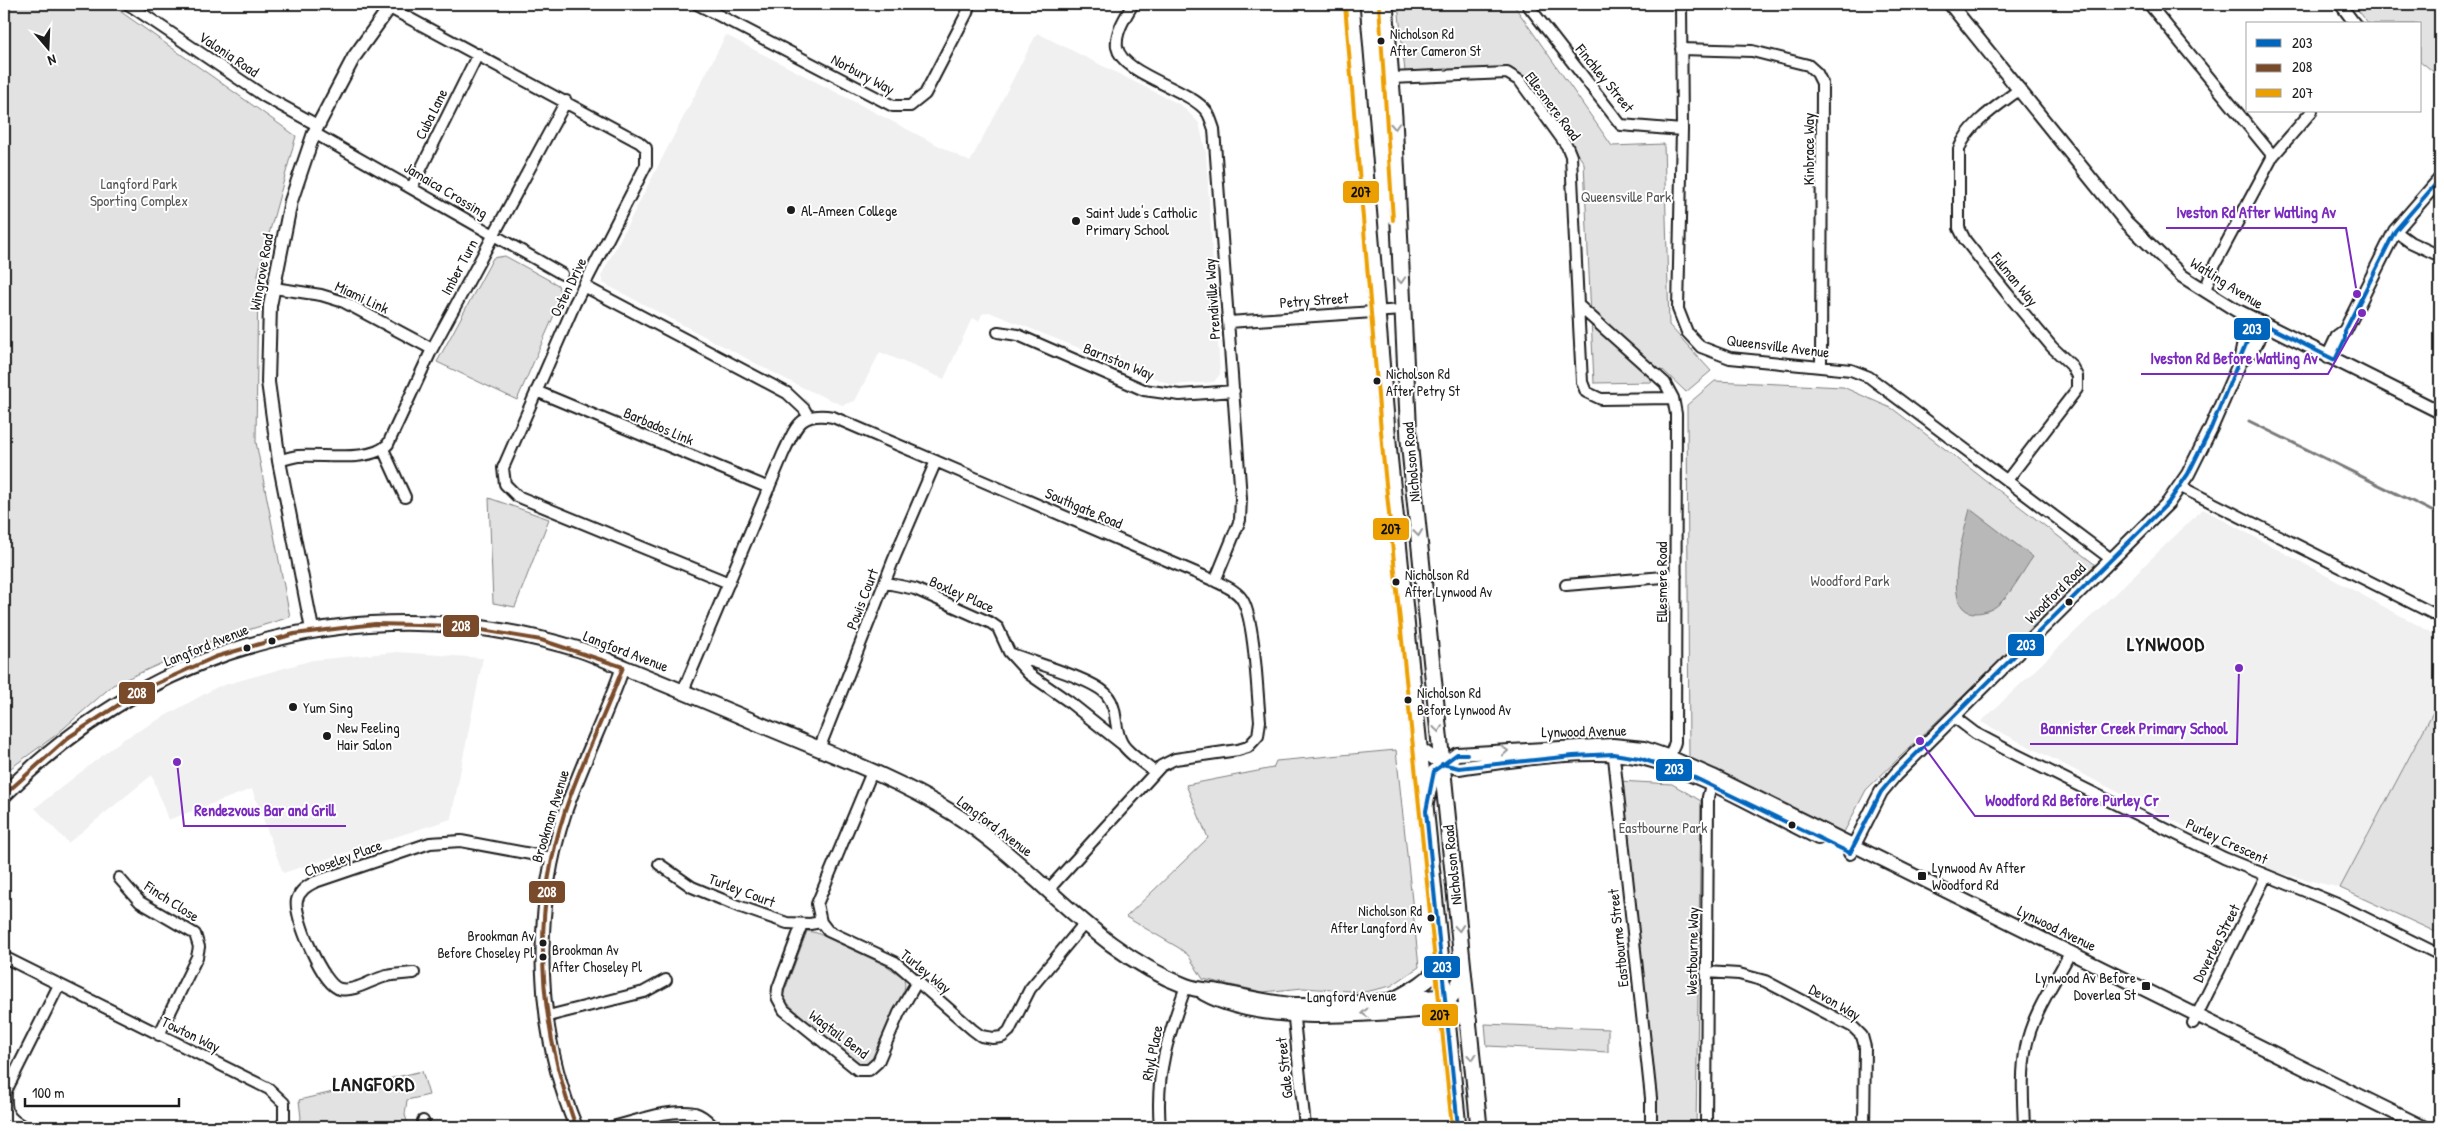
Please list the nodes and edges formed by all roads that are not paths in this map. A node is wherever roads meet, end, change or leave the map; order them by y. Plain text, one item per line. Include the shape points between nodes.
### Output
1 (128, 4) edge
2 (697, 4) edge
3 (969, 4) edge
4 (1133, 4) edge
5 (1352, 4) edge
6 (1371, 4) edge
7 (1385, 4) edge
8 (1528, 4) edge
9 (1681, 4) edge
10 (1950, 4) edge
11 (2150, 4) edge
12 (2340, 4) edge
13 (391, 6) edge
14 (1386, 20) junction
15 (2354, 22) edge
16 (1681, 49) junction
17 (478, 54) junction
18 (1391, 78) junction
19 (2020, 88) junction
20 (566, 101) junction
21 (2311, 112) edge
22 (316, 129) junction
23 (1682, 130) junction
24 (2273, 156) junction
25 (2440, 179) edge
26 (412, 186) junction
27 (2395, 231) junction
28 (493, 235) junction
29 (2440, 256) edge
30 (562, 274) dead end
31 (584, 286) junction
32 (274, 288) junction
33 (2205, 290) junction
34 (1578, 304) junction
35 (1377, 310) junction
36 (1402, 310) junction
37 (1229, 322) junction
38 (2261, 323) junction
39 (998, 332) dead end
40 (432, 349) junction
41 (2332, 358) junction
42 (1821, 367) junction
43 (536, 391) junction
44 (1234, 391) junction
45 (1673, 398) junction
46 (2440, 412) edge
47 (808, 416) junction
48 (383, 449) junction
49 (278, 461) junction
50 (936, 461) junction
51 (2008, 480) junction
52 (2180, 487) junction
53 (769, 488) junction
54 (405, 497) dead end
55 (2112, 559) junction
56 (1676, 576) junction
57 (1215, 581) junction
58 (729, 583) junction
59 (886, 583) junction
60 (1566, 585) dead end
61 (2440, 616) edge
62 (312, 629) junction
63 (1009, 652) junction
64 (623, 668) junction
65 (684, 691) junction
66 (1954, 716) junction
67 (1122, 744) junction
68 (1419, 748) junction
69 (819, 749) junction
70 (1613, 750) junction
71 (1668, 761) junction
72 (1442, 764) junction
73 (1153, 771) junction
74 (872, 772) junction
75 (1712, 781) junction
76 (5, 792) edge
77 (1426, 811) junction
78 (1851, 850) junction
79 (552, 858) junction
80 (659, 864) dead end
81 (2266, 876) junction
82 (118, 878) dead end
83 (1048, 890) junction
84 (821, 922) junction
85 (802, 924) junction
86 (1084, 924) junction
87 (2440, 955) edge
88 (4, 957) edge
89 (2068, 957) junction
90 (1442, 964) junction
91 (1706, 972) junction
92 (414, 973) dead end
93 (1464, 973) junction
94 (666, 980) dead end
95 (918, 980) junction
96 (60, 985) junction
97 (1186, 986) junction
98 (1392, 1001) junction
99 (1446, 1002) junction
100 (1293, 1009) junction
101 (548, 1016) junction
102 (2195, 1019) junction
103 (1468, 1021) junction
104 (159, 1035) junction
105 (25, 1127) edge
106 (281, 1127) edge
107 (576, 1127) edge
108 (613, 1127) edge
109 (714, 1127) edge
110 (1160, 1127) edge
111 (1305, 1127) edge
112 (1458, 1127) edge
113 (1479, 1127) edge
114 (1651, 1127) edge
115 (1706, 1127) edge
116 (1864, 1127) edge
117 (2024, 1127) edge
118 (2403, 1127) edge
119 (2423, 1127) edge

1 - 22 street, Valonia Road
2 - 3 street, Norbury Way via 893,106 910,106 925,94
4 - 37 street, Prendiville Way via 1119,30 1117,48 1127,63 1195,101 1207,112 1214,130
5 - 35 main road, Nicholson Road
6 - 14 main road
7 - 14 main road, Nicholson Road
8 - 23 street, Finchley Street via 1621,125
9 - 16 street, Queensville Avenue
10 - 19 street, Watling Avenue
11 - 24 street
12 - 15 street
13 - 17 street, Osten Drive
13 - 22 street, Wingrove Road via 354,57
14 - 18 main road, Nicholson Road
16 - 23 street, Queensville Avenue
16 - 42 street, Kinbrace Way via 1752,51 1808,65 1822,83
17 - 20 street, Osten Drive
17 - 26 street, Cuba Lane
18 - 34 street, Ellesmere Road via 1507,73 1520,80 1571,156
18 -> 36 main road, Nicholson Road
19 - 33 street, Watling Avenue via 2125,222 2182,276
19 - 51 street, Fulman Way via 1970,130 1959,148 1959,228 2006,292 2052,348 2071,365 2077,382 2076,388
20 - 28 street, Imber Turn
20 - 31 street, Osten Drive via 646,148 646,165
21 - 24 street
22 - 26 street, Jamaica Crossing
22 - 32 street, Wingrove Road via 291,202
23 - 42 street, Queensville Avenue via 1678,309 1687,332 1701,347 1730,358
24 - 33 street via 2215,264
25 - 27 street
26 - 28 street, Jamaica Crossing
27 - 29 street
27 - 41 street via 2345,331 2338,336
28 - 30 street, Jamaica Crossing
28 - 40 street, Imber Turn
31 - 43 street, Osten Drive
31 - 47 street via 787,393
32 - 40 street, Miami Link via 321,294 344,302
32 - 49 street, Wingrove Road via 270,306 268,382
33 - 38 street, Watling Avenue
34 - 45 street, Ellesmere Road via 1665,383
34 - 45 street, Ellesmere Road via 1582,382 1586,392 1601,399
35 - 36 street, Petry Street
35 - 37 street, Petry Street
35 - 68 main road, Nicholson Road
36 -> 72 main road, Nicholson Road via 1409,440
37 - 44 street, Prendiville Way
38 - 41 street, Watling Avenue
38 - 52 street, Woodford Road via 2243,347 2240,362 2211,428
39 - 44 street, Barnston Way via 1018,335 1144,390 1180,395
40 - 48 street, Imber Turn
41 - 46 street, Watling Avenue
42 - 51 street, Queensville Avenue via 1851,370 1869,377
43 - 53 street, Barbados Link
43 - 58 street, Osten Drive via 504,468 505,484 517,496
44 - 57 street, Prendiville Way via 1240,520
45 - 56 street, Ellesmere Road via 1676,414
47 - 50 street, Southgate Road via 833,417
47 - 53 street via 795,429
48 - 49 street via 370,454 296,456
48 - 54 street
49 - 62 street, Wingrove Road
50 - 57 street, Southgate Road
50 - 59 street, Powis Court
51 - 55 street, Queensville Avenue
52 - 55 street, Woodford Road
52 - 61 street
53 - 58 street
55 - 66 street, Woodford Road
56 - 60 street
56 - 71 street, Ellesmere Road via 1675,742
57 - 73 street, Southgate Road via 1234,591 1243,600 1247,611 1260,721 1258,736 1248,747 1175,758
58 - 65 street
59 - 63 street, Boxley Place via 915,589 991,623 998,628
59 - 69 street, Powis Court
62 - 64 main road, Langford Avenue via 406,623 496,630 582,651
62 - 76 main road, Langford Avenue via 258,642 152,685 61,744
63 - 67 street, Boxley Place via 1029,674
63 - 67 street via 1075,676 1106,694 1116,712
64 - 65 main road, Langford Avenue
64 - 79 street, Brookman Avenue via 578,777
65 - 69 main road, Langford Avenue
66 - 78 street, Woodford Road via 1881,792
66 - 81 street, Purley Crescent via 1975,733 2009,751
67 - 73 street, Boxley Place
68 - 72 street
68 - 77 main road, Nicholson Road
69 - 74 main road, Langford Avenue
70 - 71 street, Lynwood Avenue via 1644,748
70 - 72 street, Lynwood Avenue via 1457,754
70 - 114 street, Eastbourne Street via 1651,1098
71 - 75 street, Lynwood Avenue
72 - 77 street via 1434,771
72 -> 93 main road, Nicholson Road
73 - 83 street, Southgate Road via 1148,782
74 - 83 main road, Langford Avenue via 954,814
74 - 84 street via 817,904
75 - 78 street, Lynwood Avenue
75 - 91 street, Westbourne Way via 1708,797
77 - 90 main road, Nicholson Road
78 - 89 street, Lynwood Avenue
79 - 92 street, Choseley Place via 446,840 315,882 300,893 296,902 298,917 321,971 333,986 353,988 387,976
79 - 101 street, Brookman Avenue via 543,937
80 - 85 street, Turley Court via 692,887 787,923
81 - 87 street, Purley Crescent via 2337,904
81 - 102 street, Doverlea Street
82 - 104 street, Finch Close via 140,902 195,934 199,947
83 - 86 main road, Langford Avenue
84 - 85 street, Turley Court
84 - 95 street, Turley Way via 828,931 895,962
85 - 95 street, Wagtail Bend via 777,997 784,1010 858,1070 869,1070 878,1062 899,1013
86 - 95 street, Turley Way via 1030,989 1014,1024 1002,1037 981,1036
86 - 97 main road, Langford Avenue via 1136,961
88 - 96 street, Towton Way
89 - 102 street, Lynwood Avenue
89 - 117 street via 2031,1028 2026,1047
90 - 98 main road via 1418,987
90 - 99 main road, Nicholson Road
91 - 115 street, Westbourne Way
91 - 116 street, Devon Way via 1739,974 1765,981 1853,1027 1862,1036 1865,1047
93 - 99 main road
93 - 103 main road, Nicholson Road
94 - 101 street via 644,992
96 - 104 street, Towton Way
96 - 105 street via 6,1091 5,1108 14,1122
97 - 100 main road, Langford Avenue via 1226,1003 1264,1011
97 - 110 street, Rhyl Place via 1164,1050 1160,1075
98 - 99 main road, Langford Avenue via 1438,997
98 - 100 main road, Langford Avenue
99 -> 100 main road, Langford Avenue via 1440,1008 1398,1012
99 - 103 main road
99 - 112 main road, Nicholson Road
100 - 111 street, Gale Street
101 - 107 street, Brookman Avenue via 556,1063
102 - 118 street, Lynwood Avenue
102 - 119 street, Lynwood Avenue
103 -> 113 main road, Nicholson Road
104 - 106 street, Towton Way via 269,1089 284,1103
108 - 109 street via 685,1113 696,1114

